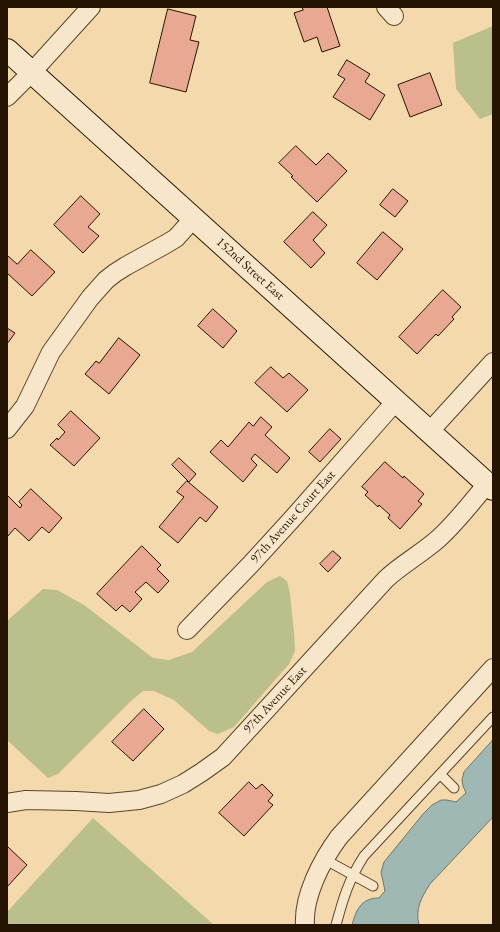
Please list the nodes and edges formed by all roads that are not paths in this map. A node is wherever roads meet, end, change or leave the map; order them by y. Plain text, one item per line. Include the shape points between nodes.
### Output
1 (91, 7) edge
2 (7, 50) edge
3 (32, 72) junction
4 (7, 97) edge
5 (194, 218) junction
6 (493, 362) edge
7 (396, 401) junction
8 (7, 429) edge
9 (430, 432) junction
10 (490, 486) edge
11 (188, 630) dead end
12 (493, 668) edge
13 (493, 718) edge
14 (440, 774) junction
15 (454, 788) dead end
16 (7, 803) edge
17 (324, 859) junction
18 (353, 875) junction
19 (373, 886) dead end
20 (305, 925) edge
21 (336, 925) edge

1 - 3 street
2 - 3 main road, 152nd Street East
3 - 4 street
3 - 5 main road, 152nd Street East
5 - 7 main road, 152nd Street East
5 - 8 street via 176,238 115,273 90,298 51,352 25,406
6 - 9 street
7 - 9 main road, 152nd Street East
7 - 11 street, 97th Avenue Court East via 293,518
9 - 10 main road, 152nd Street East
10 - 16 street, 97th Avenue East via 438,539 386,579 223,757 202,772 183,784 139,800 109,803 26,800
12 - 17 street via 339,837
13 - 14 lane
14 - 15 lane
14 - 18 lane via 364,856
17 - 18 lane
17 - 20 street via 310,892
18 - 19 lane
18 - 21 lane

